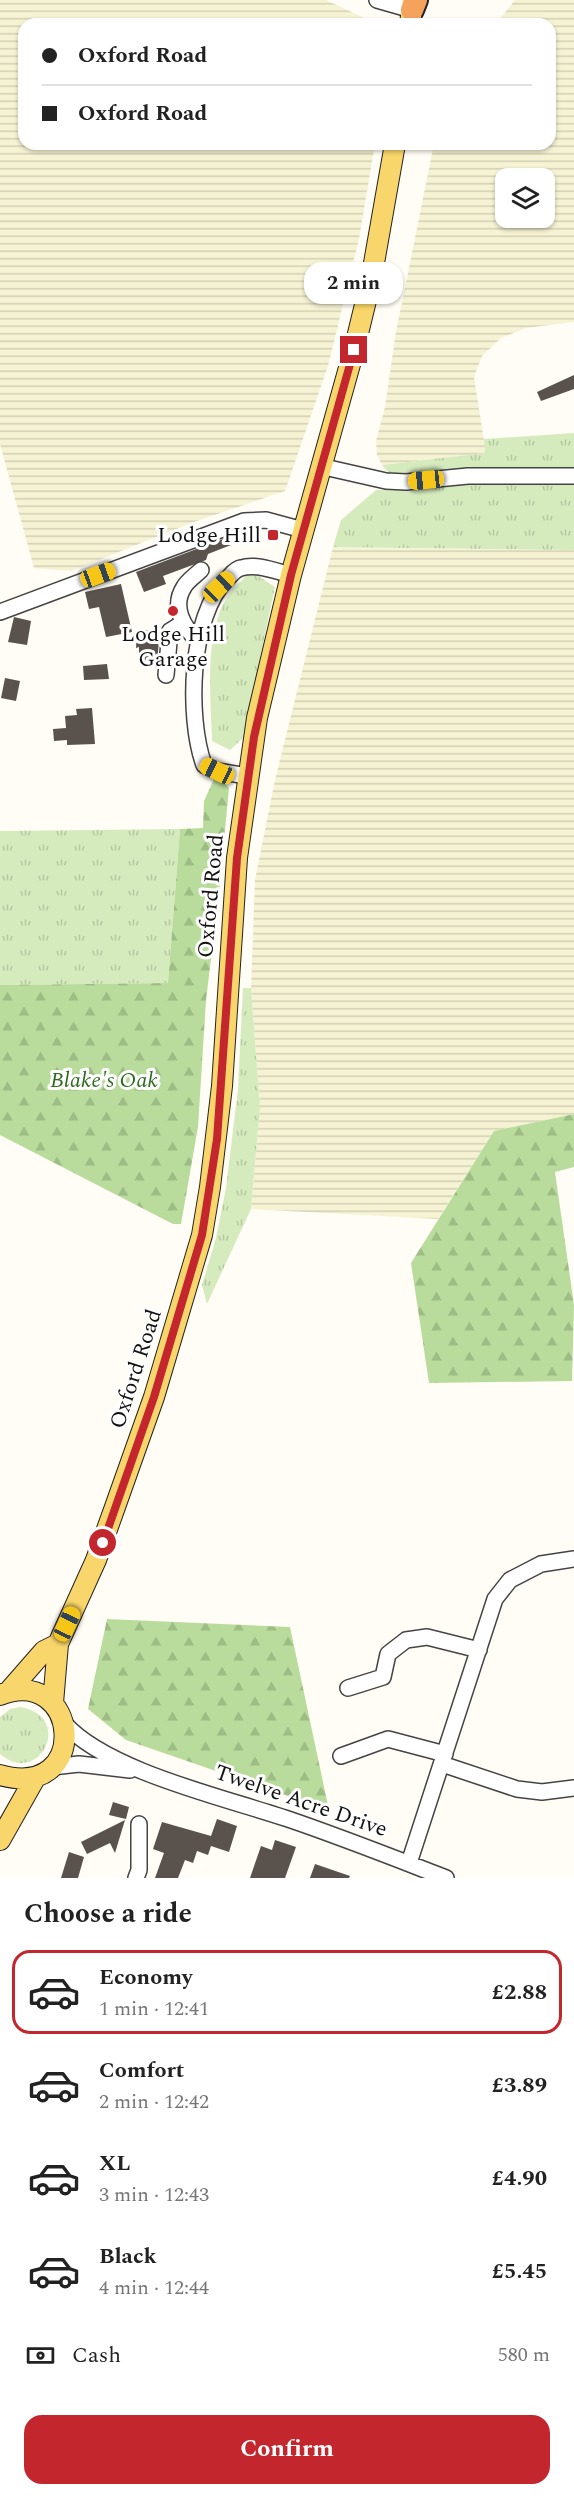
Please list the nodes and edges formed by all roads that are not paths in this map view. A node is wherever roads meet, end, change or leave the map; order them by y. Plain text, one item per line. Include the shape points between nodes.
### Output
1 (377, 0) edge
2 (413, 8) edge
3 (394, 150) edge
4 (320, 466) junction
5 (574, 476) edge
6 (303, 530) junction
7 (201, 570) dead end
8 (291, 575) junction
9 (0, 612) edge
10 (183, 622) junction
11 (198, 641) junction
12 (166, 675) dead end
13 (247, 776) junction
14 (574, 1559) edge
15 (58, 1644) junction
16 (479, 1650) junction
17 (348, 1688) dead end
18 (4, 1693) edge
19 (53, 1703) junction
20 (64, 1723) junction
21 (341, 1756) dead end
22 (443, 1759) junction
23 (52, 1767) junction
24 (140, 1770) junction
25 (0, 1775) edge
26 (35, 1778) junction
27 (574, 1788) edge
28 (139, 1824) dead end
29 (0, 1840) edge
30 (410, 1863) junction
31 (136, 1878) edge
32 (446, 1878) edge

1 - 2 street
3 - 4 main road, Oxford Road via 371,280
4 - 5 street via 406,482 468,476
4 - 6 main road, Oxford Road
6 - 8 main road, Oxford Road
6 - 9 street via 266,520 244,521
7 - 10 street via 180,595
8 - 11 street via 254,566 238,568 219,587 207,607
8 - 13 main road, Oxford Road
10 - 11 street
10 - 12 street via 170,631
11 - 13 street via 197,748 204,765
13 - 15 main road, Oxford Road via 237,858 217,1139 202,1235 154,1397 116,1507
14 - 16 street via 541,1564 510,1580 495,1599
15 - 18 main road, Oxford Road via 44,1651
15 - 19 main road, Oxford Road
16 - 17 street via 427,1637 406,1640 388,1654 383,1677
16 - 22 street
18 - 19 main road via 24,1690
19 - 20 main road
20 - 23 main road via 64,1747
20 - 24 street, Twelve Acre Drive via 83,1741
21 - 22 street via 388,1739
22 - 27 street via 517,1789 542,1792
22 - 30 street
23 - 24 street, Twelve Acre Drive via 79,1764
23 - 26 main road
24 - 30 street, Twelve Acre Drive
25 - 26 main road via 17,1780
26 - 29 main road
28 - 31 street
30 - 32 street, Twelve Acre Drive

